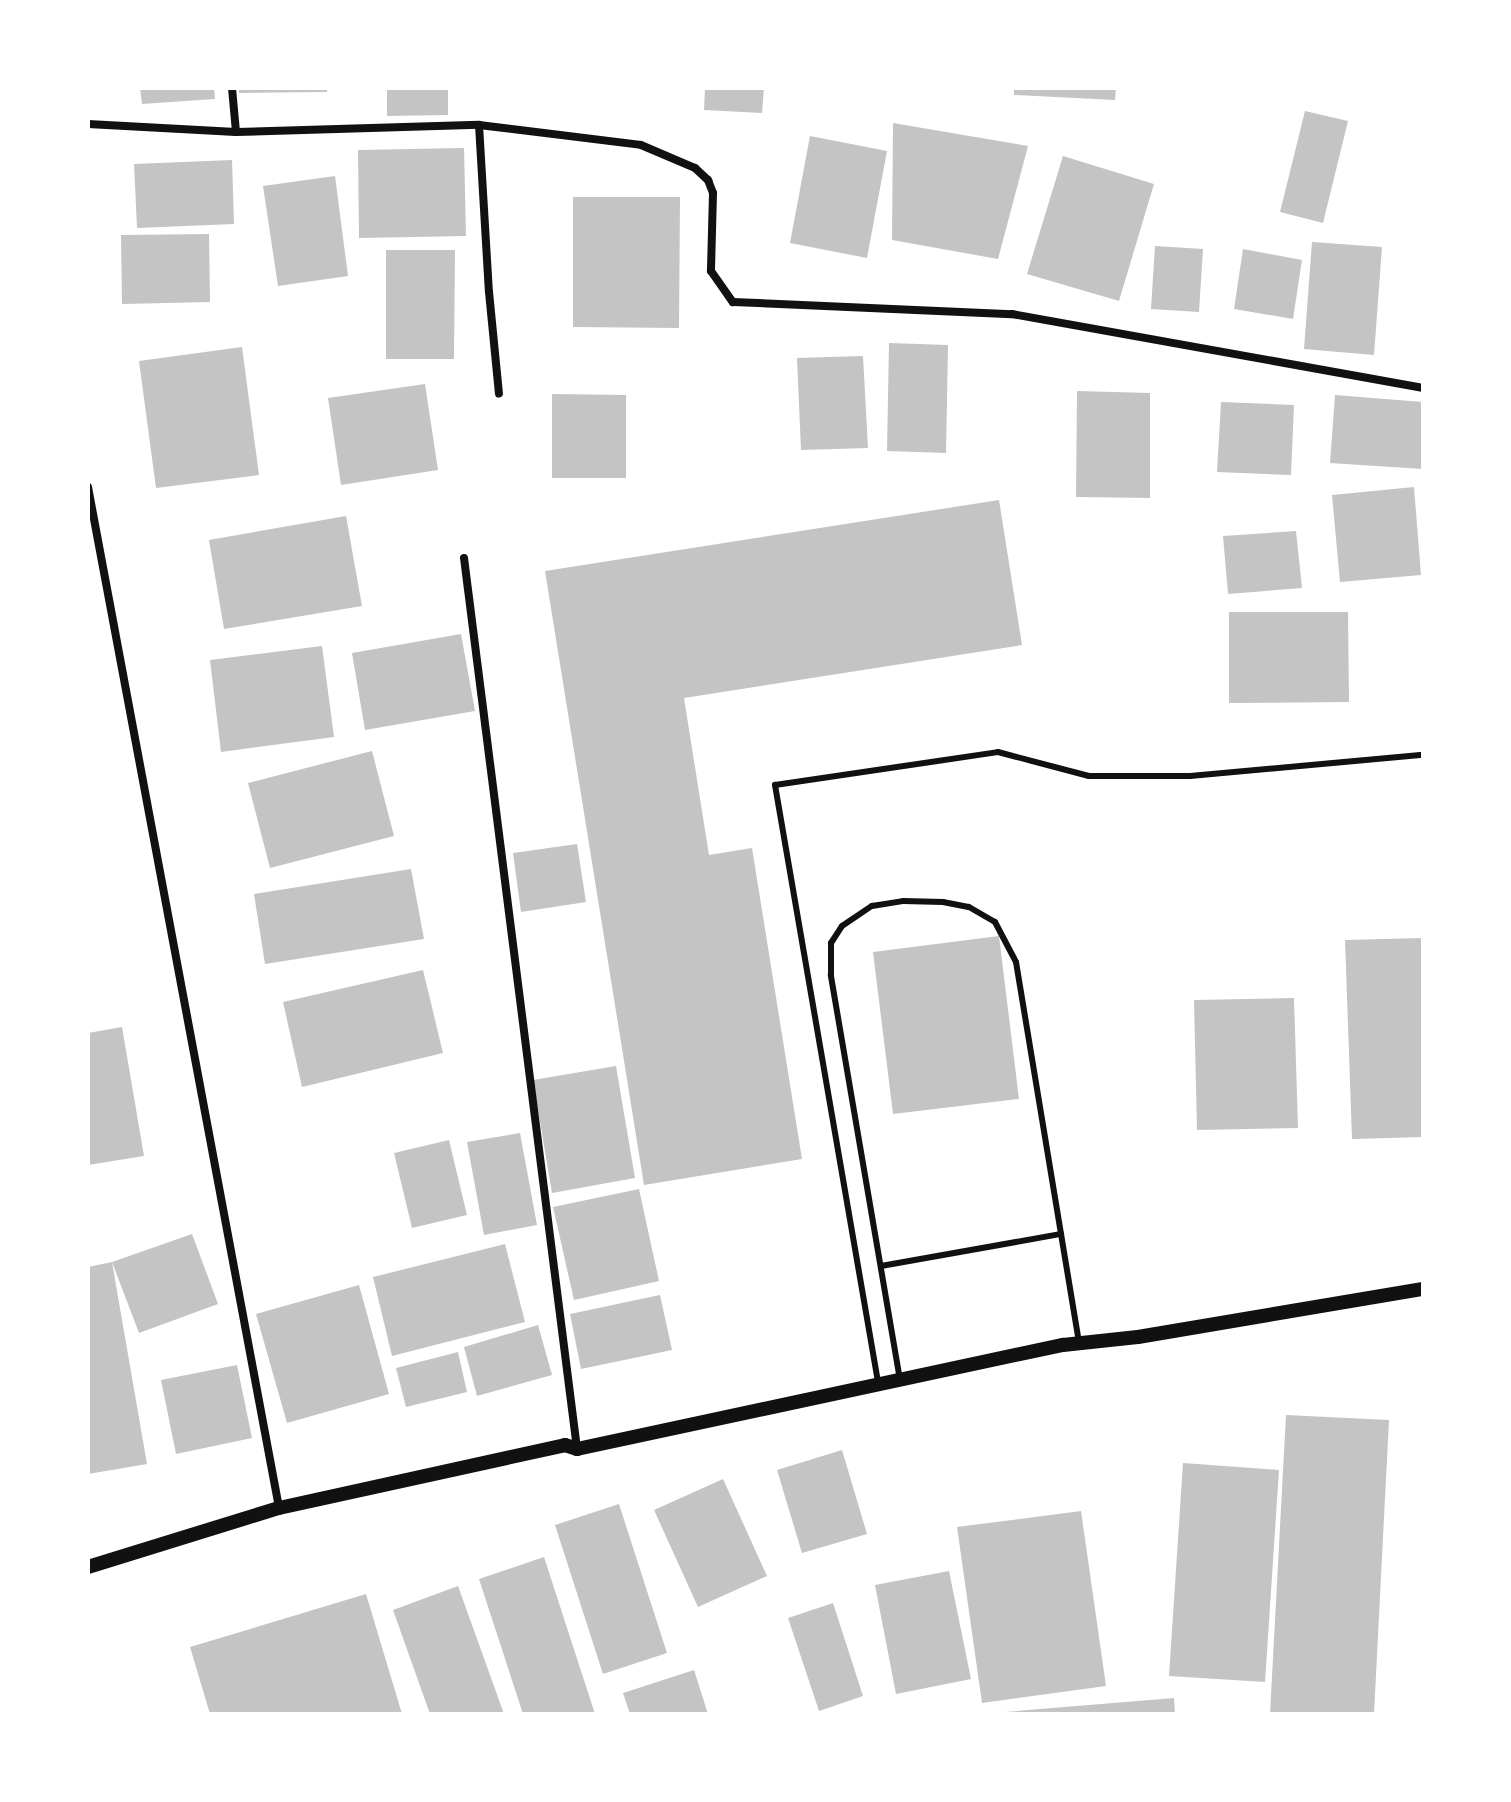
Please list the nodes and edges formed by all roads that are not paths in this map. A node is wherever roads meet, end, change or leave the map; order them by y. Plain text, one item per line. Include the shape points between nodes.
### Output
1 (232, 88) edge
2 (88, 124) edge
3 (479, 125) junction
4 (236, 132) junction
5 (1423, 388) edge
6 (499, 394) dead end
7 (88, 487) edge
8 (464, 558) dead end
9 (1423, 755) edge
10 (1061, 1234) junction
11 (881, 1266) junction
12 (1423, 1289) edge
13 (1079, 1343) junction
14 (900, 1380) junction
15 (878, 1385) junction
16 (577, 1449) junction
17 (279, 1508) junction
18 (88, 1567) edge

1 - 4 street
2 - 4 street
3 - 4 street
3 - 5 street via 641,145 695,168 713,193 711,271 733,302 1012,314
3 - 6 street
7 - 17 street
8 - 16 street
9 - 15 lane via 1190,776 1089,776 998,752 775,785
10 - 11 lane
10 - 11 lane via 1016,962 995,922 969,907 943,902 872,906 842,926 831,943 831,959
10 - 13 lane
11 - 14 lane
12 - 13 street
13 - 14 street
14 - 15 street
15 - 16 street
16 - 17 street via 565,1445
17 - 18 street

